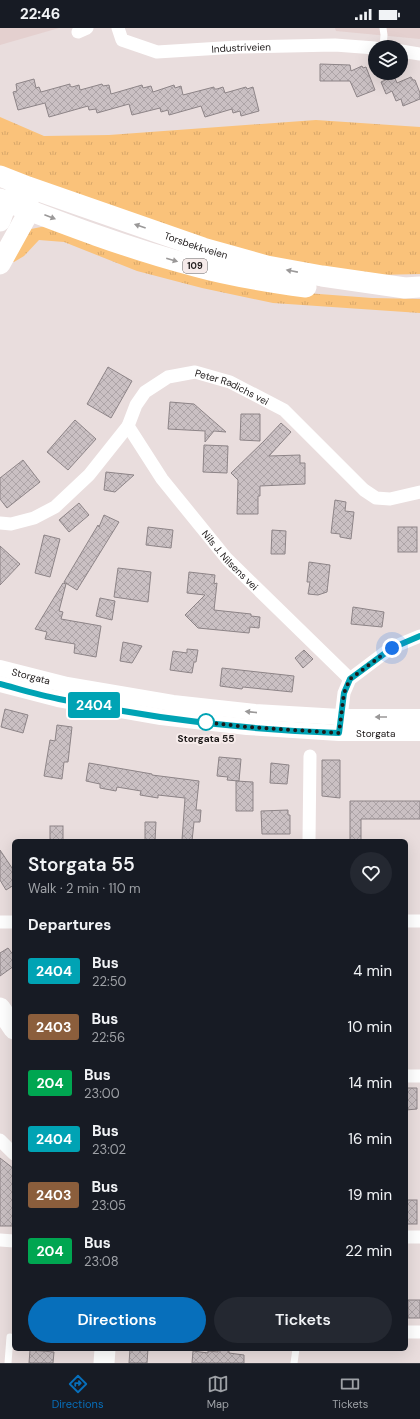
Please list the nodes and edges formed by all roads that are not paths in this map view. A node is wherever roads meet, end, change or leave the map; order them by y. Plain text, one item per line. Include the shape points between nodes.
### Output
1 (118, 28) edge
2 (383, 28) edge
3 (383, 40) edge
4 (368, 47) edge
5 (408, 52) edge
6 (420, 54) edge
7 (0, 176) edge
8 (28, 187) junction
9 (3, 200) edge
10 (28, 210) junction
11 (0, 221) edge
12 (0, 264) edge
13 (410, 287) edge
14 (128, 426) junction
15 (420, 492) edge
16 (0, 524) edge
17 (420, 636) edge
18 (0, 668) edge
19 (350, 679) junction
20 (0, 684) edge
21 (340, 717) junction
22 (420, 717) edge
23 (339, 733) junction
24 (420, 733) edge
25 (310, 756) dead end
26 (309, 839) edge
27 (408, 921) edge
28 (420, 921) edge
29 (0, 922) edge
30 (12, 922) edge
31 (0, 1008) edge
32 (12, 1026) edge
33 (408, 1076) edge
34 (420, 1076) edge
35 (0, 1140) edge
36 (12, 1152) edge
37 (408, 1237) edge
38 (420, 1237) edge
39 (0, 1240) edge
40 (12, 1241) edge
41 (408, 1332) edge
42 (420, 1332) edge
43 (10, 1337) dead end
44 (105, 1351) edge
45 (296, 1351) edge
46 (8, 1363) edge
47 (104, 1363) edge
48 (294, 1363) edge

1 - 4 street, Industriveien via 122,40 157,52 238,46 335,45
2 - 3 lane
5 - 6 street
7 - 8 main road, Torsbekkveien / 109
8 - 9 main road
8 - 10 main road
13 -> 8 main road, Torsbekkveien / 109 via 267,266 203,248
9 - 10 main road, Torsbekkveien / 109
9 - 11 main road
10 - 12 main road
10 -> 13 main road, Torsbekkveien / 109 via 108,240 196,267 326,289
14 - 15 street, Peter Radichs vei via 136,405 145,392 168,377 195,372 230,382 284,410 364,490 376,498 390,499
14 - 16 street, Peter Radichs vei via 89,476 55,507 34,518
14 - 19 street, Nils J. Nilsens vei via 162,478 227,559
17 - 19 street via 392,648
21 -> 18 street, Storgata via 255,712 173,702 67,685
19 - 21 street via 344,693
20 - 23 street, Storgata via 58,699 161,717 247,727
22 -> 21 street, Storgata
21 - 23 street
23 - 24 street, Storgata
25 - 26 street
27 - 28 street
29 - 30 street
31 - 32 main road
33 - 34 street
35 - 36 street
37 - 38 street
39 - 40 street
41 - 42 street
43 - 46 lane
44 - 47 main road
45 - 48 lane

